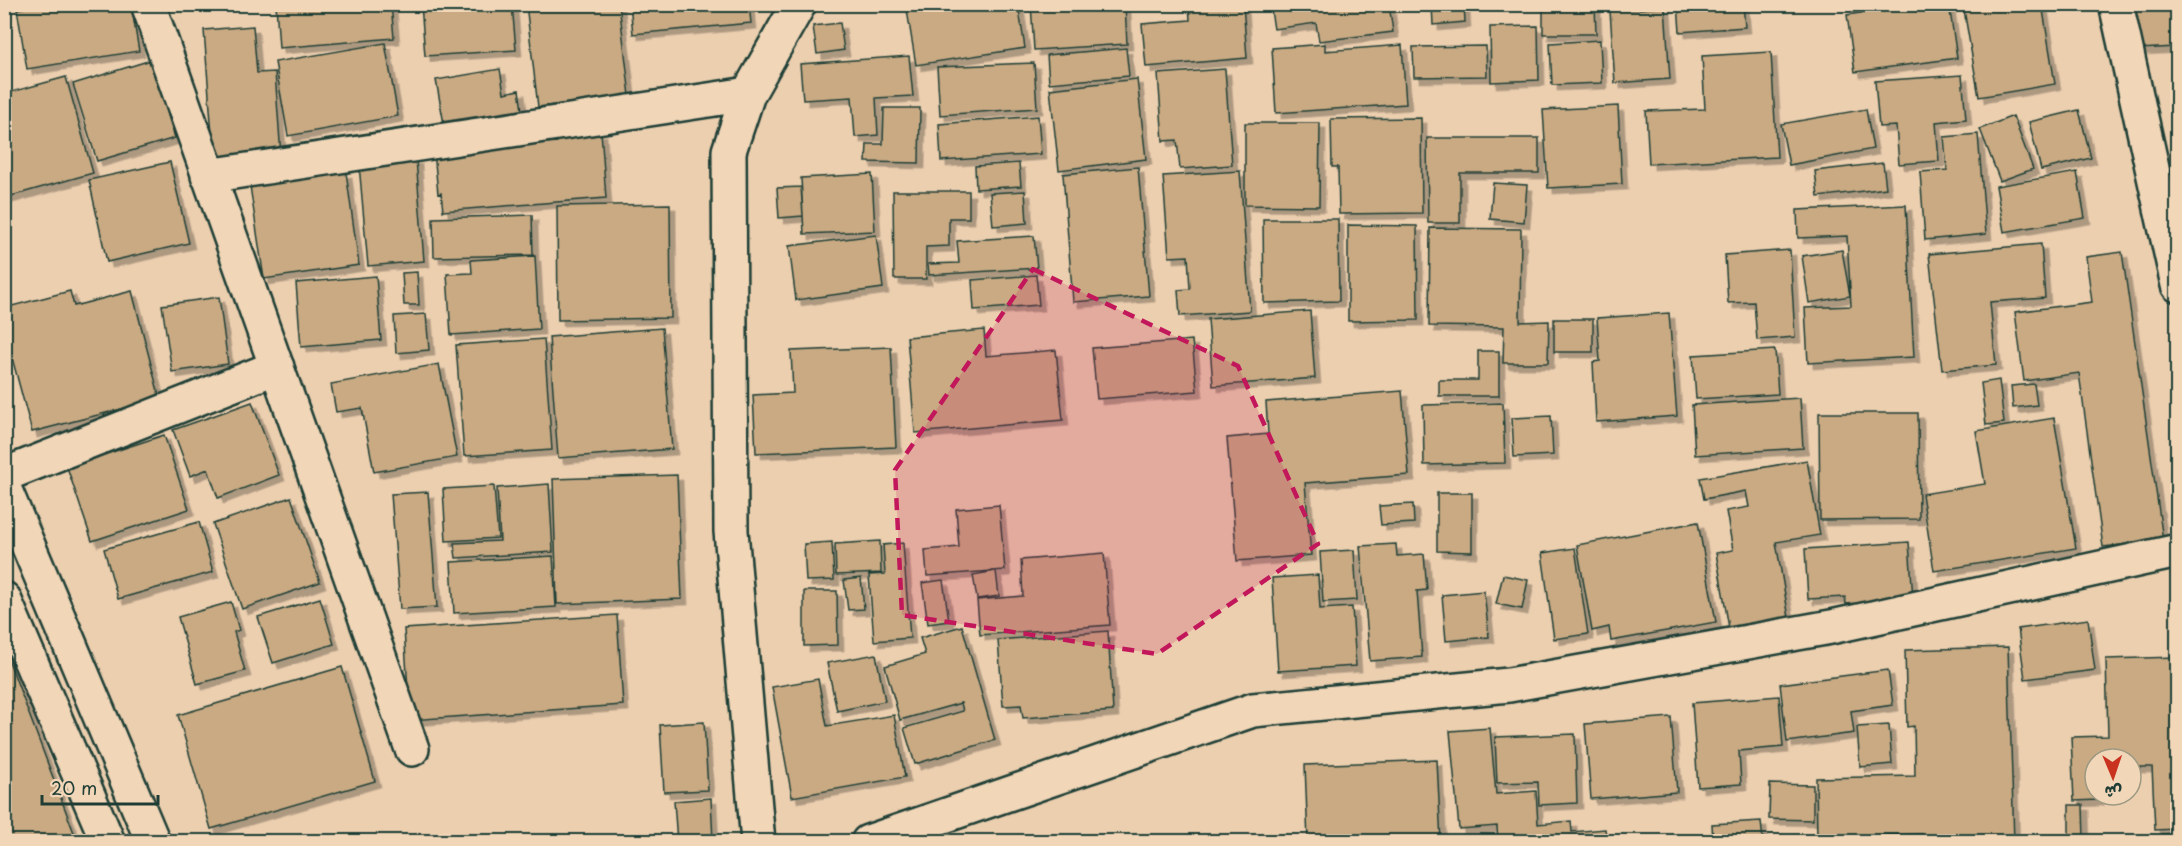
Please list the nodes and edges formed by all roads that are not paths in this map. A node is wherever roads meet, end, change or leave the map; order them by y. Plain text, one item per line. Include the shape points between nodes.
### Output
1 (147, 4) edge
2 (799, 4) edge
3 (2116, 4) edge
4 (748, 94) junction
5 (208, 176) junction
6 (2178, 285) edge
7 (277, 367) junction
8 (4, 475) edge
9 (4, 488) edge
10 (2178, 551) edge
11 (4, 599) edge
12 (411, 749) dead end
13 (108, 842) edge
14 (153, 842) edge
15 (758, 842) edge
16 (868, 842) edge

1 - 5 street
2 - 4 street
3 - 6 street
4 - 5 street
4 - 15 street via 729,151 731,531
5 - 7 street
7 - 8 street
7 - 12 street
9 - 14 street
10 - 16 street via 1831,627 1509,685 1253,710
11 - 13 street

